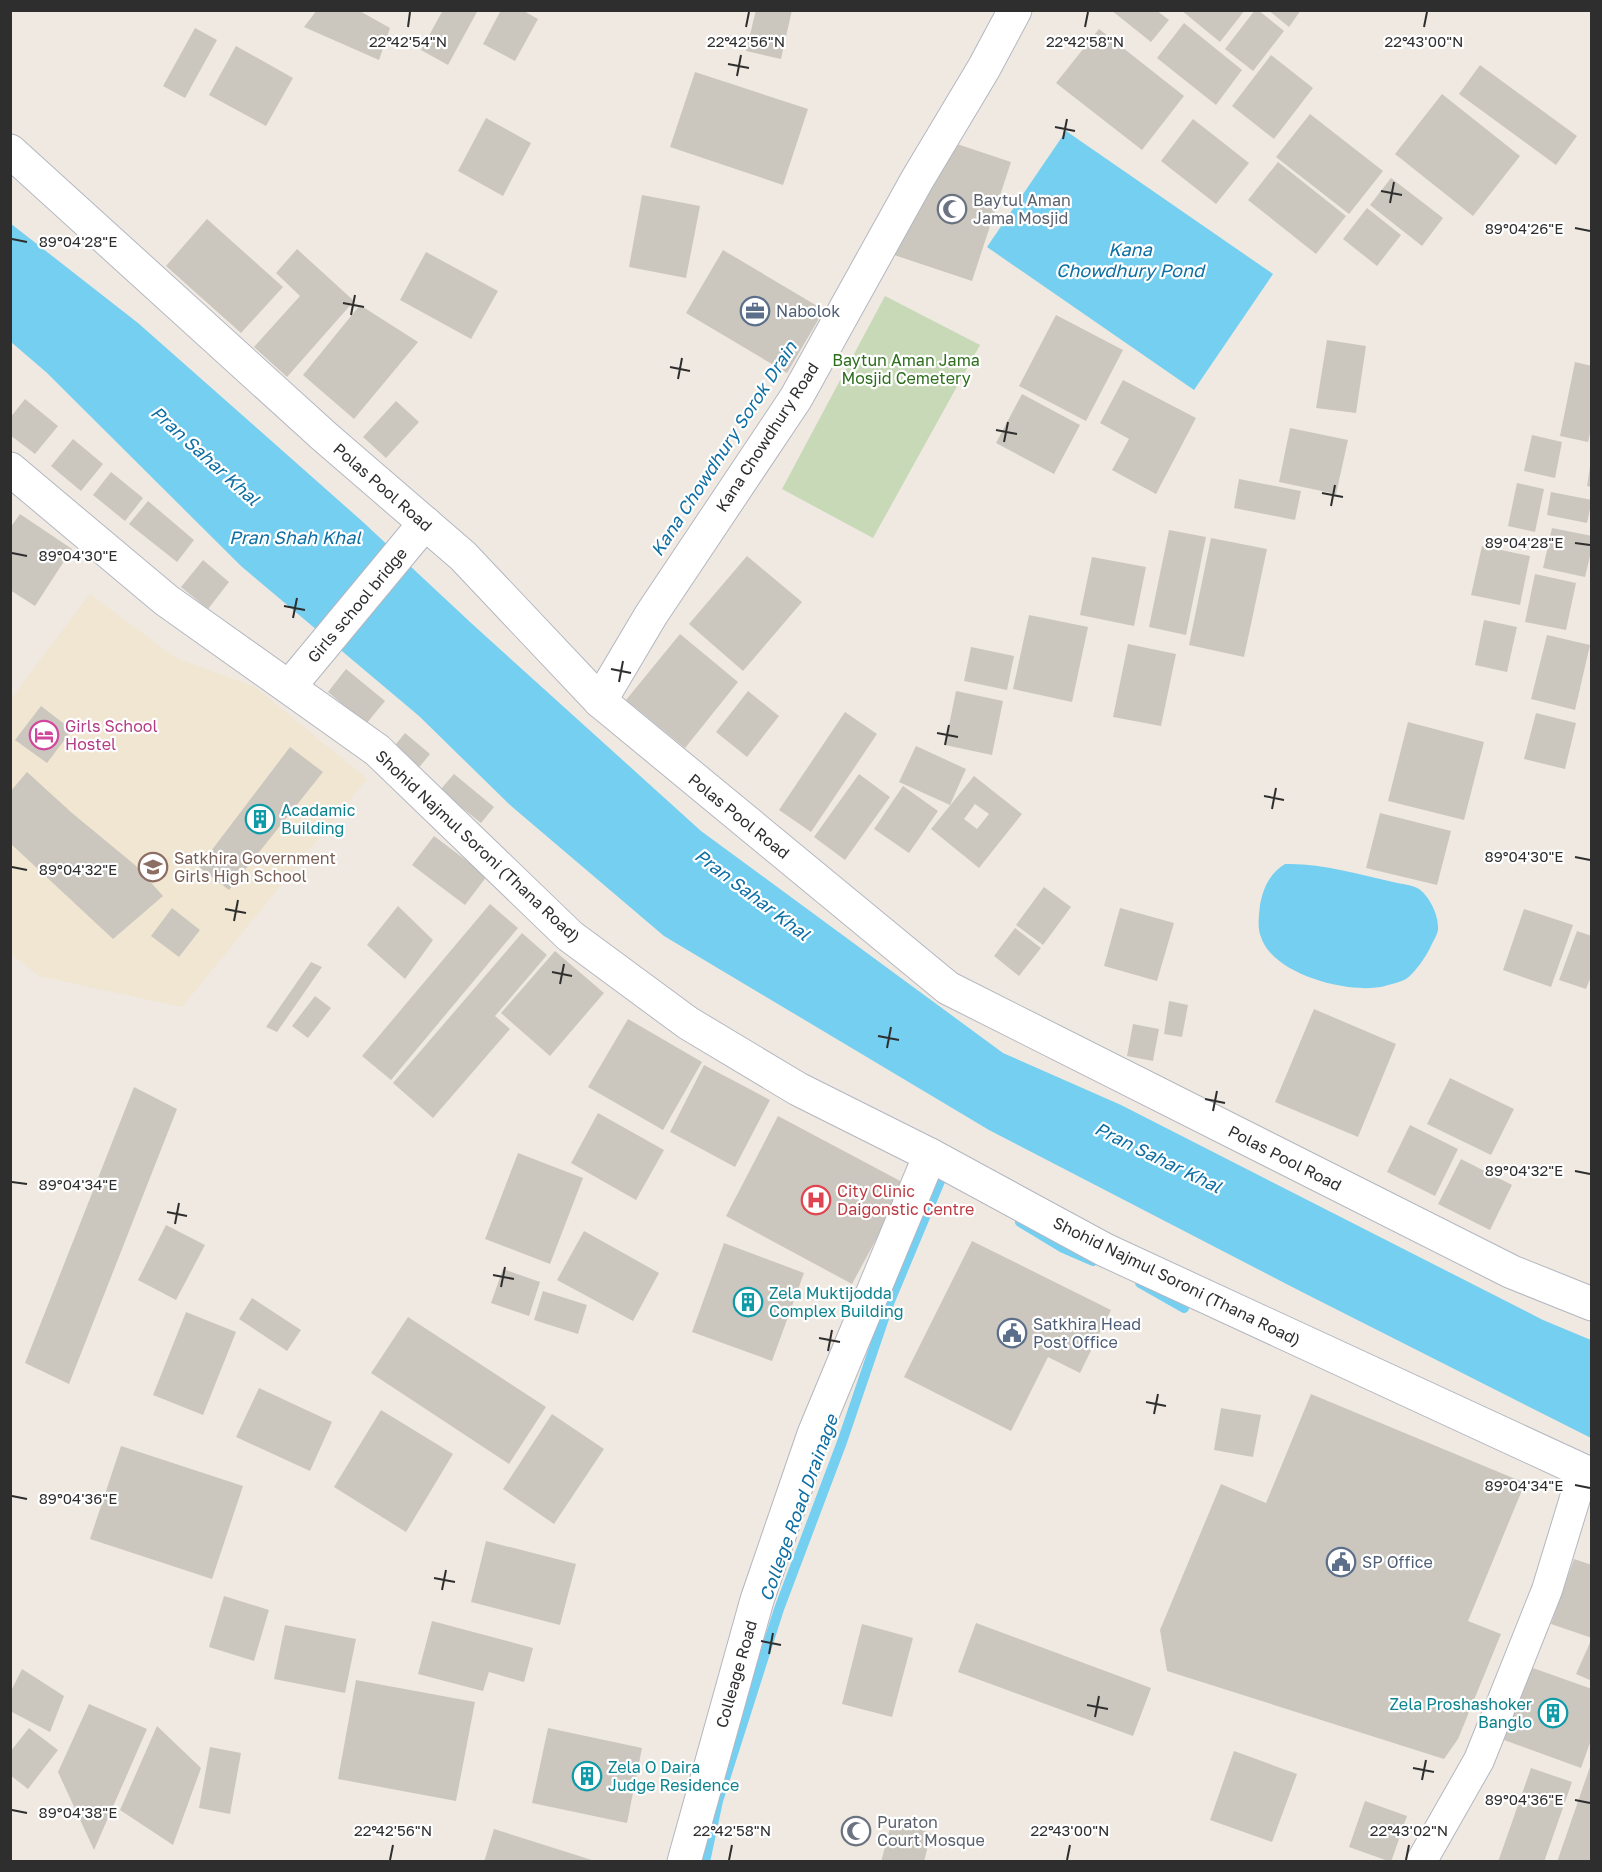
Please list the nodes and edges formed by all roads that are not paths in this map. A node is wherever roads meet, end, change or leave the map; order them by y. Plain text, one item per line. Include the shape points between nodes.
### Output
1 (1015, 10) edge
2 (10, 151) edge
3 (15, 481) edge
4 (424, 523) junction
5 (289, 687) junction
6 (600, 701) junction
7 (930, 1155) junction
8 (1592, 1304) edge
9 (1587, 1474) edge
10 (684, 1862) edge
11 (1420, 1862) edge

1 - 6 street, Kana Chowdhury Road via 796,398 651,615
2 - 4 street, Polas Pool Road
3 - 5 street, Shohid Najmul Soroni (Thana Road) via 166,600
4 - 5 street, Girls school bridge
4 - 6 street, Polas Pool Road via 463,556
5 - 7 street, Shohid Najmul Soroni (Thana Road) via 377,750 570,936 679,1016 798,1089
6 - 8 street, Polas Pool Road via 948,988 1512,1272
7 - 9 street, Shohid Najmul Soroni (Thana Road) via 1105,1250
7 - 10 street, Colleage Road via 814,1434 757,1600
9 - 11 street via 1547,1590 1479,1760

